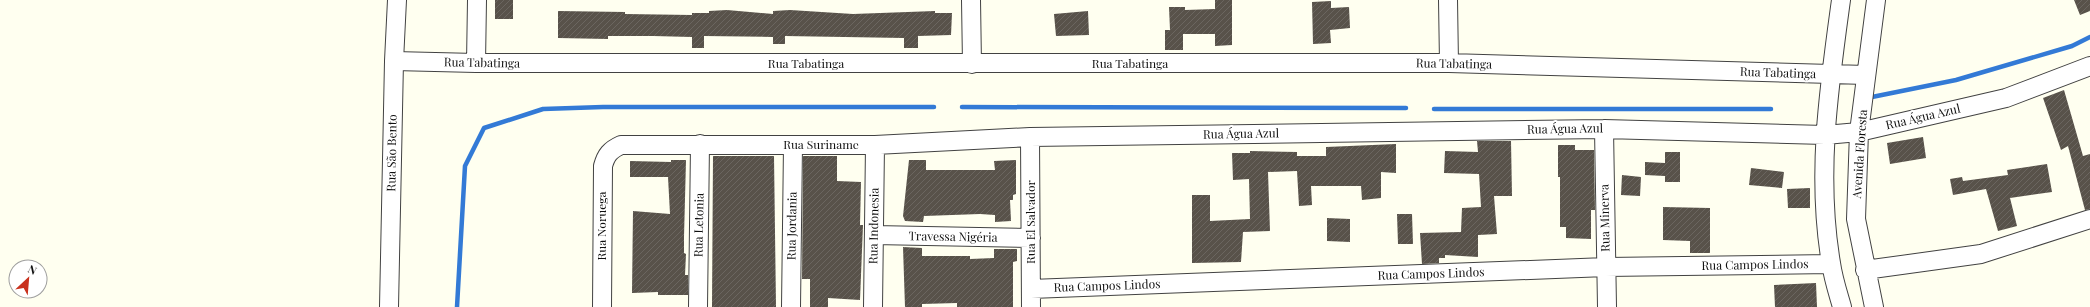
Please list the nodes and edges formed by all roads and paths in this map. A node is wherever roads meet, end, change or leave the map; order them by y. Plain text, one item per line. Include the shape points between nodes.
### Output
1 (397, 0) edge
2 (477, 0) edge
3 (971, 0) edge
4 (1448, 0) edge
5 (1841, 0) edge
6 (1876, 0) edge
7 (394, 62) junction
8 (476, 63) junction
9 (1449, 63) junction
10 (972, 64) junction
11 (2090, 66) edge
12 (1831, 74) junction
13 (1866, 75) junction
14 (1604, 129) junction
15 (1859, 132) junction
16 (1825, 134) junction
17 (1030, 138) junction
18 (700, 144) junction
19 (793, 145) junction
20 (875, 145) junction
21 (613, 148) joint
22 (2090, 219) edge
23 (874, 235) junction
24 (1031, 238) junction
25 (1831, 264) junction
26 (1606, 267) junction
27 (1865, 270) junction
28 (1031, 289) junction
29 (389, 307) edge
30 (602, 307) edge
31 (698, 307) edge
32 (791, 307) edge
33 (872, 307) edge
34 (1031, 307) edge
35 (1607, 307) edge
36 (1842, 307) edge
37 (1874, 307) edge

1 - 7 street, Rua São Bento
2 - 8 street
3 - 10 street
4 - 9 street
5 - 12 street
6 - 13 street, Avenida Floresta
7 - 8 street, Rua Tabatinga
7 - 29 street, Rua São Bento
8 - 10 street, Rua Tabatinga
9 - 10 street, Rua Tabatinga
9 - 12 street, Rua Tabatinga
11 - 15 street, Rua Água Azul via 2006,98
12 - 13 street, Rua Tabatinga
12 - 16 street
13 - 15 street, Avenida Floresta
14 - 16 street, Rua Água Azul
14 - 17 street, Rua Água Azul
14 - 26 street, Rua Minerva
15 - 16 street, Rua Água Azul
15 - 27 street, Avenida Floresta via 1856,219
16 - 25 street via 1824,204
17 - 20 street, Rua Suriname
17 - 24 street, Rua El Salvador
18 - 19 street, Rua Suriname
18 - 21 street, Rua Suriname via 621,145
18 - 31 street, Rua Letonia
19 - 20 street, Rua Suriname
19 - 32 street, Rua Jordania
20 - 23 street, Rua Indonesia
21 - 30 street, Rua Noruega via 602,166
22 - 27 street via 1981,254
23 - 24 street, Travessa Nigéria
23 - 33 street, Rua Indonesia
24 - 28 street, Rua El Salvador
25 - 26 street, Rua Campos Lindos
25 - 36 street
26 - 28 street, Rua Campos Lindos
26 - 35 street, Rua Minerva
27 - 37 street, Avenida Floresta
28 - 34 street, Rua El Salvador

